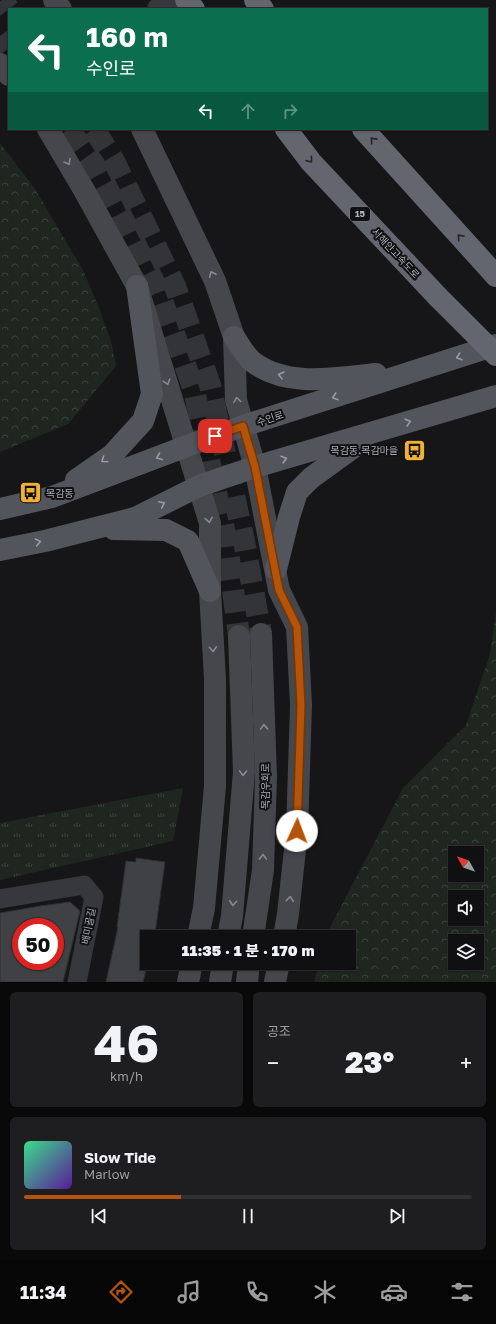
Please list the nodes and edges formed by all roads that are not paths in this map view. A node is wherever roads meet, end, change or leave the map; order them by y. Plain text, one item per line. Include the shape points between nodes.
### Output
1 (54, 0) edge
2 (186, 0) edge
3 (256, 0) edge
4 (60, 8) edge
5 (159, 8) edge
6 (167, 8) edge
7 (193, 8) edge
8 (262, 8) edge
9 (0, 64) edge
10 (8, 74) edge
11 (49, 130) edge
12 (143, 130) edge
13 (154, 130) edge
14 (287, 130) edge
15 (364, 130) edge
16 (165, 174) junction
17 (491, 271) edge
18 (137, 286) junction
19 (234, 337) junction
20 (496, 345) edge
21 (496, 354) edge
22 (417, 371) junction
23 (496, 396) edge
24 (243, 426) junction
25 (375, 432) junction
26 (187, 446) junction
27 (255, 467) junction
28 (199, 486) junction
29 (52, 498) junction
30 (0, 509) edge
31 (91, 529) junction
32 (0, 550) edge
33 (276, 569) junction
34 (210, 591) junction
35 (261, 634) tunnel mouth
36 (238, 636) tunnel mouth
37 (0, 899) edge
38 (199, 930) edge
39 (229, 930) edge
40 (253, 930) edge
41 (285, 930) edge
42 (191, 970) edge
43 (223, 970) edge
44 (248, 970) edge
45 (278, 970) edge
46 (77, 982) edge
47 (188, 982) edge
48 (220, 982) edge
49 (247, 982) edge
50 (275, 982) edge

1 - 4 main road
2 - 7 highway
3 - 8 highway
5 - 6 street via 171,0
9 - 10 main road
11 -> 18 main road
12 - 16 main road
13 - 16 street
14 -> 21 highway, 서해안고속도로 / 15, bridge via 311,162 438,297
17 -> 15 highway
19 -> 16 main road via 215,281
18 -> 26 main road
18 -> 29 main road via 152,394 143,422 112,455
22 -> 19 main road via 309,380 277,375 252,361
24 -> 19 main road via 236,400
20 -> 22 main road, 수인로
22 -> 24 main road, 수인로
25 -> 23 main road
24 - 26 main road, 수인로
24 - 27 main road
27 -> 25 main road
25 - 33 main road via 310,478 297,492
26 - 28 main road
26 -> 29 main road, 수인로
27 - 28 main road
27 - 33 main road
31 -> 28 main road via 135,518
28 -> 34 main road via 210,523
29 - 30 main road, 수인로
32 -> 31 main road
31 - 34 main road via 166,530 188,541
41 -> 33 main road via 297,831 301,705 297,627 279,590
34 -> 38 main road via 215,679 215,786 204,908
40 -> 35 main road, 목감우회로 via 263,870 265,800
36 -> 39 main road via 244,772
37 - 46 street, 배미골길 via 84,885 94,897
42 - 47 main road
43 - 48 main road
44 - 49 main road
45 - 50 main road

